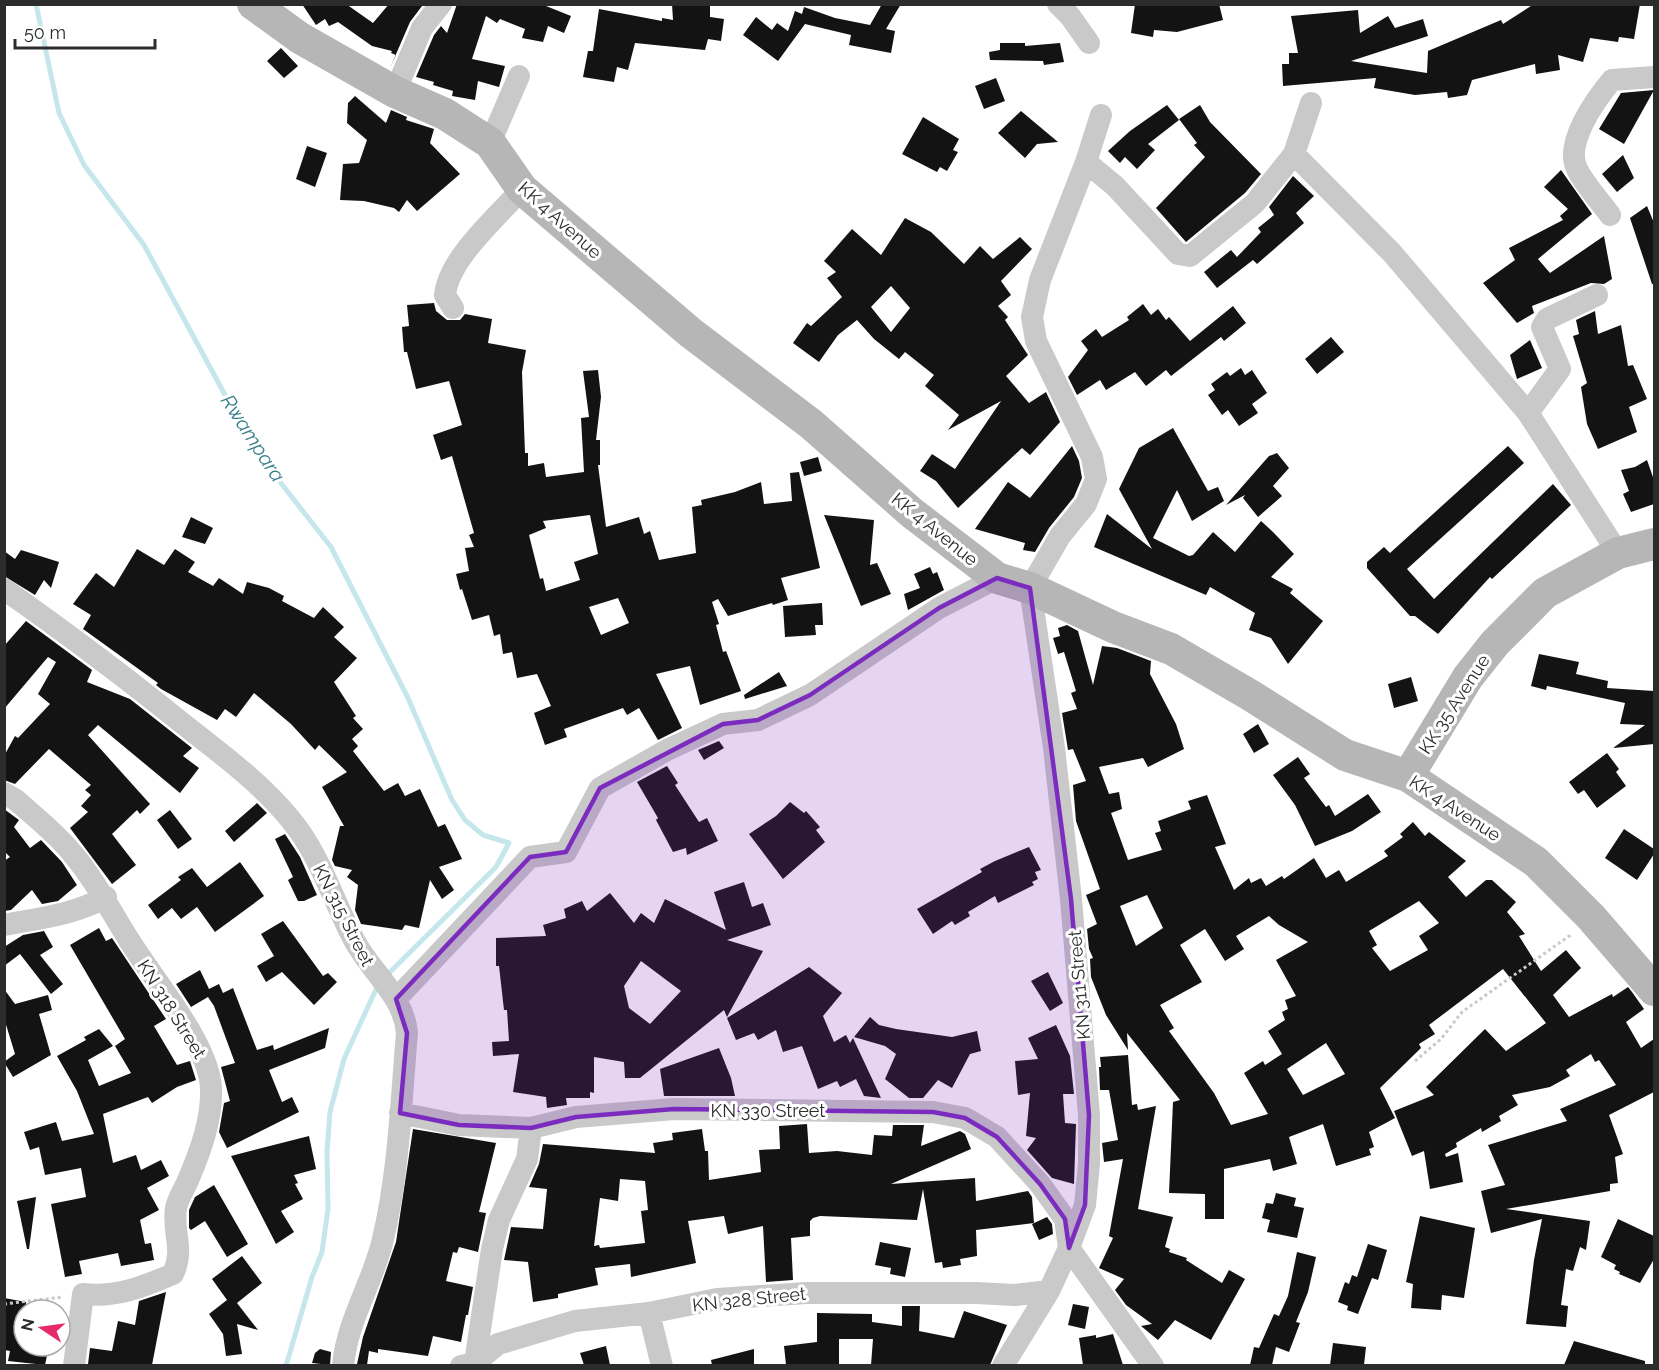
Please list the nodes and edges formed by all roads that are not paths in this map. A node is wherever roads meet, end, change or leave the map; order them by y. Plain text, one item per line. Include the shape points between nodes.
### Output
1 (253, 4) edge
2 (441, 4) edge
3 (1058, 4) edge
4 (1089, 43) dead end
5 (519, 76) dead end
6 (1654, 77) edge
7 (395, 92) junction
8 (1311, 104) dead end
9 (1101, 115) dead end
10 (490, 143) junction
11 (1294, 154) junction
12 (1086, 162) junction
13 (522, 189) junction
14 (1610, 215) dead end
15 (1597, 295) dead end
16 (453, 308) dead end
17 (1528, 413) junction
18 (1654, 544) edge
19 (1618, 553) junction
20 (997, 578) junction
21 (1030, 588) junction
22 (4, 589) edge
23 (1407, 776) junction
24 (4, 794) edge
25 (105, 897) junction
26 (4, 925) edge
27 (1654, 990) edge
28 (396, 999) junction
29 (399, 1113) junction
30 (531, 1128) junction
31 (1069, 1248) junction
32 (1049, 1291) junction
33 (649, 1313) junction
34 (468, 1364) edge
35 (74, 1365) edge
36 (343, 1365) edge
37 (662, 1365) edge
38 (1003, 1365) edge
39 (1153, 1365) edge

1 - 7 main road, KK 4 Avenue via 300,38
2 - 7 street via 422,28
3 - 4 street
5 - 10 street
6 - 14 street via 1612,80 1594,102 1573,154 1576,168
7 - 10 main road, KK 4 Avenue via 445,114
8 - 11 street
9 - 12 street
10 - 13 main road, KK 4 Avenue
11 - 12 street via 1255,204 1190,256 1178,254 1115,186
11 - 17 street via 1392,253
12 - 21 street via 1040,280 1032,316 1036,341 1092,457 1096,479 1086,504 1060,536
13 - 16 street via 454,268 445,295
13 - 20 main road, KK 4 Avenue via 691,333 811,424 912,513
15 - 17 street via 1547,319 1542,327 1560,369
17 - 19 street
18 - 19 main road, KK 35 Avenue
19 - 23 main road, KK 35 Avenue via 1545,593 1495,643 1468,677
20 - 21 main road, KK 4 Avenue
20 - 28 street via 939,608 810,695 758,720 723,724 600,788 566,852 530,857
21 - 23 main road, KK 4 Avenue via 1170,649 1346,755
21 - 31 street, KN 311 Street via 1071,899 1089,1115 1085,1205
22 - 28 street, KN 315 Street via 122,674 233,762 292,820 321,868 353,939
23 - 27 main road, KK 4 Avenue via 1536,862 1592,916
24 - 25 street, KN 318 Street via 16,800 72,852
25 - 26 street via 62,916
25 - 35 street, KN 318 Street via 190,1032 205,1061 211,1090 205,1135 176,1206 180,1248 173,1274 134,1290 104,1296 83,1294
28 - 29 street, KN 315 Street via 406,1018 407,1033
29 - 30 street, KN 330 Street via 459,1125
29 - 36 street, KN 315 Street via 394,1191 376,1268 356,1310
30 - 31 street, KN 330 Street via 576,1117 674,1109 933,1112 965,1118 997,1137 1040,1184 1065,1219
30 - 34 street via 527,1159 499,1220
31 - 32 street, KN 311 Street
31 - 39 street
32 - 33 street, KN 328 Street via 1015,1295 748,1296
32 - 38 street, KN 311 Street
33 - 34 street, KN 328 Street via 575,1322 533,1333 498,1344
33 - 37 street

